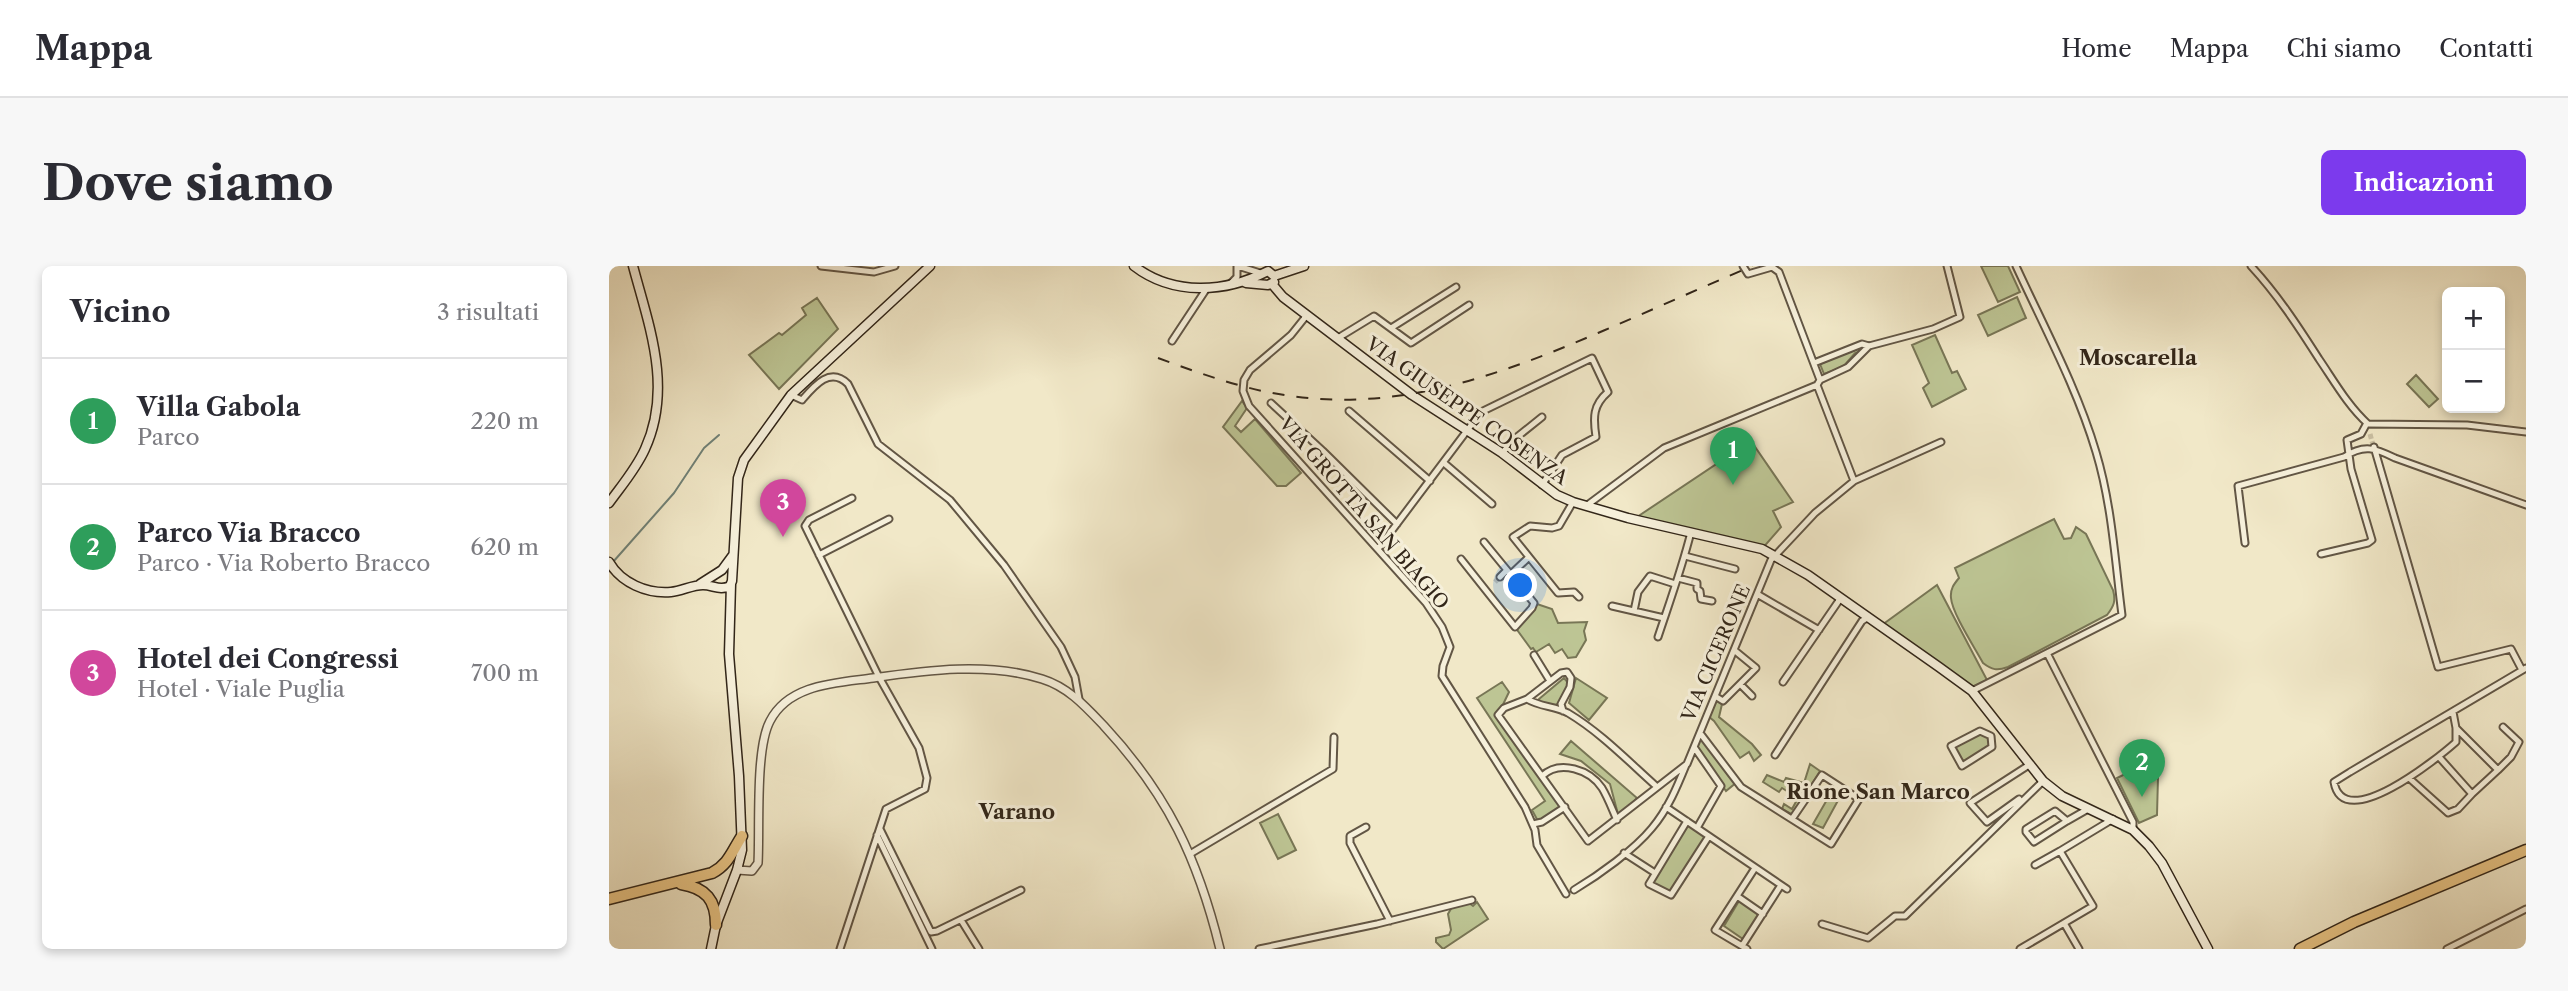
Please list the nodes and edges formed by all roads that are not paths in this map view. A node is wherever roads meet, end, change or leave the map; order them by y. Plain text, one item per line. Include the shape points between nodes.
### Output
1 (821, 266) edge
2 (895, 266) edge
3 (914, 266) edge
4 (930, 266) edge
5 (1134, 266) edge
6 (1237, 266) edge
7 (1304, 266) edge
8 (1742, 266) edge
9 (1947, 266) edge
10 (2016, 266) edge
11 (2251, 266) edge
12 (634, 269) edge
13 (922, 274) junction
14 (1267, 278) junction
15 (1227, 286) junction
16 (1456, 287) dead end
17 (1207, 288) junction
18 (1469, 305) dead end
19 (1307, 315) junction
20 (1391, 328) junction
21 (1338, 338) junction
22 (1172, 341) dead end
23 (1869, 345) junction
24 (1814, 363) junction
25 (1818, 382) junction
26 (791, 395) junction
27 (1271, 403) dead end
28 (1349, 411) dead end
29 (1542, 417) dead end
30 (2368, 424) junction
31 (1469, 431) junction
32 (2526, 432) edge
33 (2370, 434) tunnel mouth
34 (1941, 442) dead end
35 (2374, 446) junction
36 (1502, 453) junction
37 (2348, 455) junction
38 (1444, 463) junction
39 (1430, 481) junction
40 (1854, 481) junction
41 (1542, 485) junction
42 (852, 498) dead end
43 (1573, 502) junction
44 (609, 503) edge
45 (1492, 504) dead end
46 (2526, 505) edge
47 (1586, 506) junction
48 (889, 519) dead end
49 (1397, 524) junction
50 (1691, 532) junction
51 (1484, 542) dead end
52 (2245, 543) dead end
53 (1378, 549) junction
54 (2321, 554) dead end
55 (733, 555) junction
56 (819, 555) junction
57 (1775, 555) junction
58 (1685, 556) junction
59 (1529, 557) junction
60 (1461, 559) dead end
61 (609, 562) edge
62 (1735, 569) dead end
63 (718, 572) junction
64 (1509, 572) junction
65 (1678, 578) junction
66 (701, 584) junction
67 (726, 584) junction
68 (1675, 584) junction
69 (1488, 590) junction
70 (1757, 594) junction
71 (1579, 597) dead end
72 (1840, 599) junction
73 (1712, 601) dead end
74 (1612, 606) dead end
75 (1634, 611) junction
76 (1664, 618) junction
77 (1867, 618) junction
78 (1819, 630) junction
79 (1658, 637) dead end
80 (1734, 650) junction
81 (2047, 653) junction
82 (1534, 655) dead end
83 (2524, 669) edge
84 (880, 677) junction
85 (1550, 681) junction
86 (1783, 682) dead end
87 (1740, 684) junction
88 (1972, 691) junction
89 (1715, 696) junction
90 (1752, 696) dead end
91 (1079, 699) junction
92 (1527, 699) junction
93 (1563, 711) junction
94 (2453, 712) junction
95 (2503, 727) dead end
96 (2456, 728) junction
97 (2001, 730) junction
98 (1700, 733) junction
99 (1991, 736) junction
100 (1334, 737) dead end
101 (1694, 747) junction
102 (1775, 754) dead end
103 (2439, 757) junction
104 (1687, 764) junction
105 (2029, 765) junction
106 (2498, 770) junction
107 (1542, 776) junction
108 (2409, 778) junction
109 (2043, 780) junction
110 (1656, 786) junction
111 (2472, 794) junction
112 (2019, 799) dead end
113 (1565, 807) junction
114 (1666, 807) junction
115 (2088, 809) junction
116 (1793, 819) junction
117 (2113, 819) junction
118 (1617, 820) junction
119 (1687, 821) junction
120 (2067, 821) junction
121 (1533, 824) junction
122 (1366, 827) dead end
123 (1697, 828) junction
124 (2133, 830) junction
125 (879, 832) junction
126 (742, 836) junction
127 (1709, 836) junction
128 (2526, 850) edge
129 (2060, 851) junction
130 (1624, 853) junction
131 (1190, 854) junction
132 (2035, 865) dead end
133 (1755, 868) junction
134 (737, 870) junction
135 (1655, 873) junction
136 (677, 883) junction
137 (1780, 885) junction
138 (1787, 889) dead end
139 (1021, 890) dead end
140 (1574, 890) dead end
141 (639, 892) junction
142 (1566, 894) dead end
143 (1737, 896) junction
144 (609, 899) edge
145 (1472, 900) dead end
146 (609, 906) edge
147 (2526, 909) edge
148 (1763, 914) junction
149 (961, 920) junction
150 (1390, 921) junction
151 (2064, 923) junction
152 (1822, 924) dead end
153 (716, 925) junction
154 (1745, 948) edge
155 (711, 949) edge
156 (841, 949) edge
157 (932, 949) edge
158 (979, 949) edge
159 (1220, 949) edge
160 (1259, 949) edge
161 (2020, 949) edge
162 (2079, 949) edge
163 (2208, 949) edge
164 (2300, 949) edge
165 (2447, 949) edge

1 - 2 street via 874,272
3 - 13 street
4 - 13 main road
5 - 17 main road via 1173,286
6 - 14 street, VIA GIUSEPPE COSENZA
6 - 15 street via 1237,277
7 - 14 main road
8 - 24 street via 1748,274 1772,267 1779,272
9 - 23 street via 1960,317 1933,330
10 - 81 street via 2096,453 2108,501 2122,615
11 - 30 street
12 - 44 main road via 655,348 659,379 655,419 646,449
13 - 26 main road
14 - 15 main road
14 - 19 main road, VIA GIUSEPPE COSENZA via 1283,298
15 - 17 main road
16 - 20 street
17 - 22 street
18 - 20 street via 1411,343
19 - 21 main road, VIA GIUSEPPE COSENZA
19 - 53 street, VIA GROTTA SAN BIAGIO via 1250,370 1243,391 1254,412
20 - 21 street via 1374,316
21 - 31 main road, VIA GIUSEPPE COSENZA via 1412,395
23 - 24 street
23 - 25 street via 1848,367
24 - 25 street
25 - 40 street
25 - 47 street via 1664,448
26 - 55 main road via 744,460 738,478
26 - 91 street via 802,400 816,383 834,377 848,384 878,444 950,500 1004,565 1061,648 1075,677
27 - 49 street
28 - 39 street
29 - 36 street
30 - 32 street via 2467,425
30 - 33 street
30 - 37 street via 2361,434 2347,440
31 - 36 main road, VIA GIUSEPPE COSENZA
31 - 38 street
31 - 41 street via 1481,412 1592,358 1608,392 1597,401 1596,437 1562,455
34 - 40 street, VIA CICERONE
35 - 37 street
35 - 46 street via 2395,458
35 - 83 street via 2438,667 2511,649
36 - 41 main road, VIA GIUSEPPE COSENZA
37 - 52 street via 2238,486
37 - 54 street via 2372,540
38 - 39 street
38 - 45 street
39 - 49 street
40 - 57 street, VIA CICERONE
41 - 43 main road, VIA GIUSEPPE COSENZA
42 - 56 street via 805,526
43 - 47 main road, VIA GIUSEPPE COSENZA
43 - 59 street via 1559,526 1530,526 1513,537
47 - 50 main road, VIA GIUSEPPE COSENZA
48 - 56 street
49 - 53 street
50 - 57 main road, VIA GIUSEPPE COSENZA
50 - 58 street
51 - 64 street
53 - 121 street, VIA GROTTA SAN BIAGIO via 1442,627 1450,647 1442,677
55 - 63 main road
55 - 67 main road
56 - 84 street
57 - 70 street, VIA CICERONE
57 - 72 main road, VIA GIUSEPPE COSENZA
58 - 62 street
58 - 65 street
59 - 64 street
59 - 71 street via 1558,593 1574,592
60 - 69 street
61 - 66 main road via 614,572 653,592
63 - 66 main road
63 - 67 main road via 729,573
63 - 67 main road via 713,580
64 - 69 street
64 - 69 street via 1534,603 1515,626
65 - 68 street
65 - 73 street via 1697,583 1701,599
66 - 67 main road
67 - 126 main road via 731,603 729,654
68 - 75 street via 1650,576 1638,592
68 - 76 street
70 - 78 street
70 - 80 street, VIA CICERONE
72 - 77 main road, VIA GIUSEPPE COSENZA
72 - 78 street
74 - 75 street
75 - 76 street
76 - 79 street
77 - 88 main road, VIA GIUSEPPE COSENZA
77 - 102 street
78 - 86 street
80 - 87 street via 1756,668
80 - 89 street, VIA CICERONE
81 - 88 street
81 - 124 street
82 - 85 street
83 - 94 street
84 - 91 street via 996,669 1042,679
84 - 125 street via 919,748 927,778 925,789 886,809
84 - 134 street via 805,690 779,706 767,728 761,755 758,863 752,871
85 - 92 street
85 - 93 street via 1567,672 1571,678 1561,704
87 - 89 street via 1723,701
87 - 90 street
88 - 97 main road, VIA GIUSEPPE COSENZA
89 - 98 street, VIA CICERONE
91 - 131 street via 1130,755 1168,810
92 - 93 street
92 - 107 street via 1498,715
93 - 110 street
94 - 96 street
94 - 108 street via 2335,782 2336,792 2357,801
95 - 106 street via 2519,742
96 - 103 street via 2456,742
96 - 106 street
97 - 99 street
97 - 105 main road, VIA GIUSEPPE COSENZA
98 - 101 street, VIA CICERONE
98 - 116 street via 1741,787
99 - 99 street via 1992,747 1962,765 1951,746 1980,731
100 - 131 street via 1333,769
101 - 104 street, VIA CICERONE
101 - 123 street via 1721,786
103 - 108 street
103 - 111 street
104 - 110 street
104 - 114 street, VIA CICERONE
105 - 109 main road, VIA GIUSEPPE COSENZA
105 - 112 street via 1970,803 1987,822
106 - 111 street
107 - 113 street
107 - 118 street via 1566,767 1593,778
108 - 111 street via 2448,813
109 - 115 main road, VIA GIUSEPPE COSENZA
109 - 152 street via 1905,916 1895,916 1868,938
110 - 118 street
113 - 118 street via 1588,841
113 - 121 street
114 - 119 street
114 - 130 street, VIA CICERONE via 1652,829
115 - 117 main road, VIA GIUSEPPE COSENZA
115 - 120 street
116 - 116 street via 1822,775 1859,799 1831,844
117 - 124 main road, VIA GIUSEPPE COSENZA
117 - 129 street
119 - 123 street
119 - 135 street
120 - 120 street via 2033,842 2026,832 2055,811
121 - 142 street, VIA GROTTA SAN BIAGIO via 1537,845
122 - 150 street via 1350,836 1350,843
123 - 127 street
124 - 163 main road, VIA GIUSEPPE COSENZA via 2162,863
125 - 149 street via 931,932
125 - 156 street
125 - 157 street
126 - 134 main road
126 - 136 highway via 722,868
127 - 133 street
127 - 135 street via 1671,895 1649,884
128 - 164 highway
129 - 132 street
129 - 151 street via 2093,906
130 - 135 street
130 - 140 street, VIA CICERONE
131 - 159 street via 1208,899
133 - 137 street
133 - 143 street
134 - 153 main road
136 - 141 highway
136 - 153 highway via 704,891 713,901
137 - 138 street
137 - 148 street
139 - 149 street
141 - 144 highway
141 - 146 highway
143 - 148 street
143 - 154 street via 1715,930
145 - 150 street
147 - 165 street
148 - 154 street
149 - 158 street
150 - 160 street
151 - 161 street
151 - 162 street
153 - 155 main road

